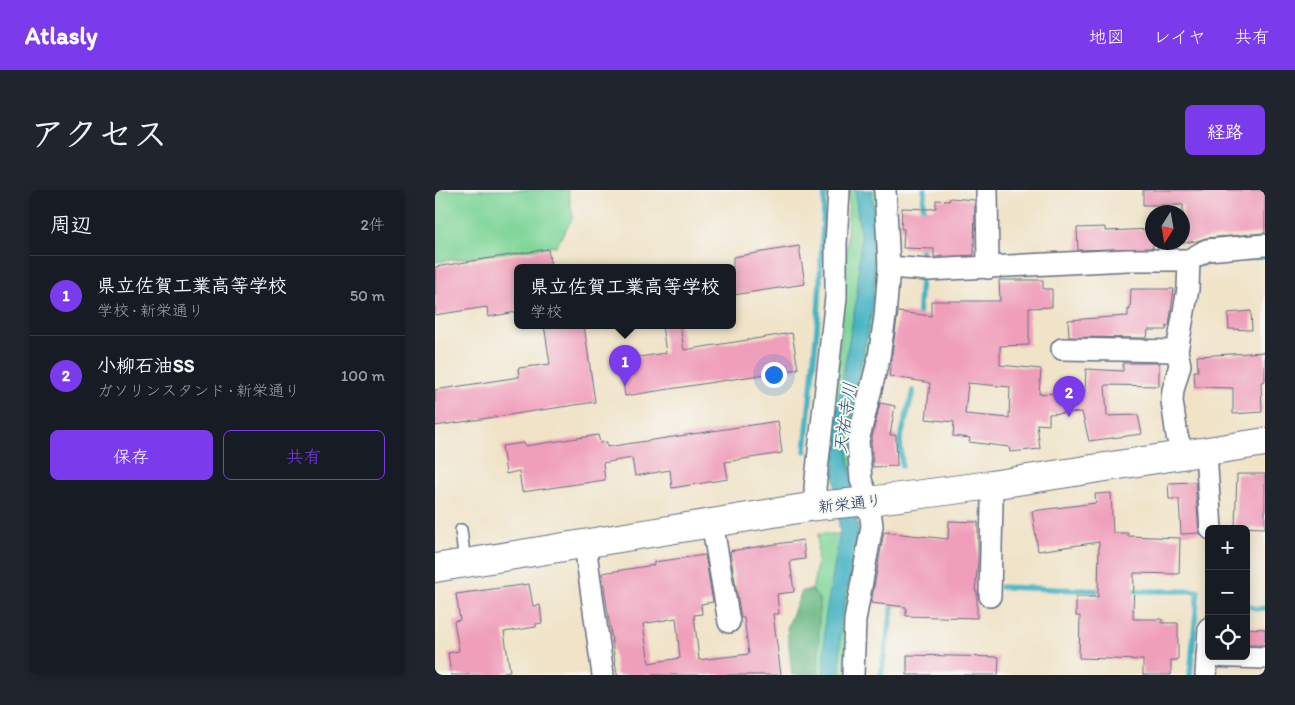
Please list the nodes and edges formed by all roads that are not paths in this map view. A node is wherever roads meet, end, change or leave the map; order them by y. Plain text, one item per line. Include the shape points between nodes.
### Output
1 (839, 190) edge
2 (885, 190) edge
3 (987, 190) edge
4 (1265, 245) edge
5 (1189, 260) junction
6 (889, 267) junction
7 (988, 268) junction
8 (1062, 349) dead end
9 (1177, 351) junction
10 (1265, 442) edge
11 (1195, 454) junction
12 (991, 485) junction
13 (869, 502) junction
14 (816, 506) junction
15 (712, 522) junction
16 (1210, 525) edge
17 (461, 530) dead end
18 (585, 545) junction
19 (465, 563) junction
20 (435, 568) edge
21 (990, 596) dead end
22 (729, 622) dead end
23 (1265, 658) edge
24 (1206, 666) edge
25 (603, 675) edge
26 (853, 675) edge

1 - 14 street via 836,297 815,488
2 - 6 street
3 - 7 street
4 - 5 street via 1207,250
5 - 7 street
5 - 9 street via 1188,289
6 - 7 street via 928,270
6 - 13 street via 879,357 858,441 861,480
8 - 9 street
9 - 11 street via 1180,365 1172,401 1177,436
10 - 11 street, 新栄通り
11 - 12 street, 新栄通り
11 - 16 street
12 - 13 street, 新栄通り
12 - 21 street
13 - 14 street, 新栄通り
13 - 26 street via 872,526 855,620
14 - 15 street, 新栄通り
15 - 18 street, 新栄通り
15 - 22 street
17 - 19 lane
18 - 19 street, 新栄通り
18 - 25 street
19 - 20 street, 新栄通り
23 - 24 street

